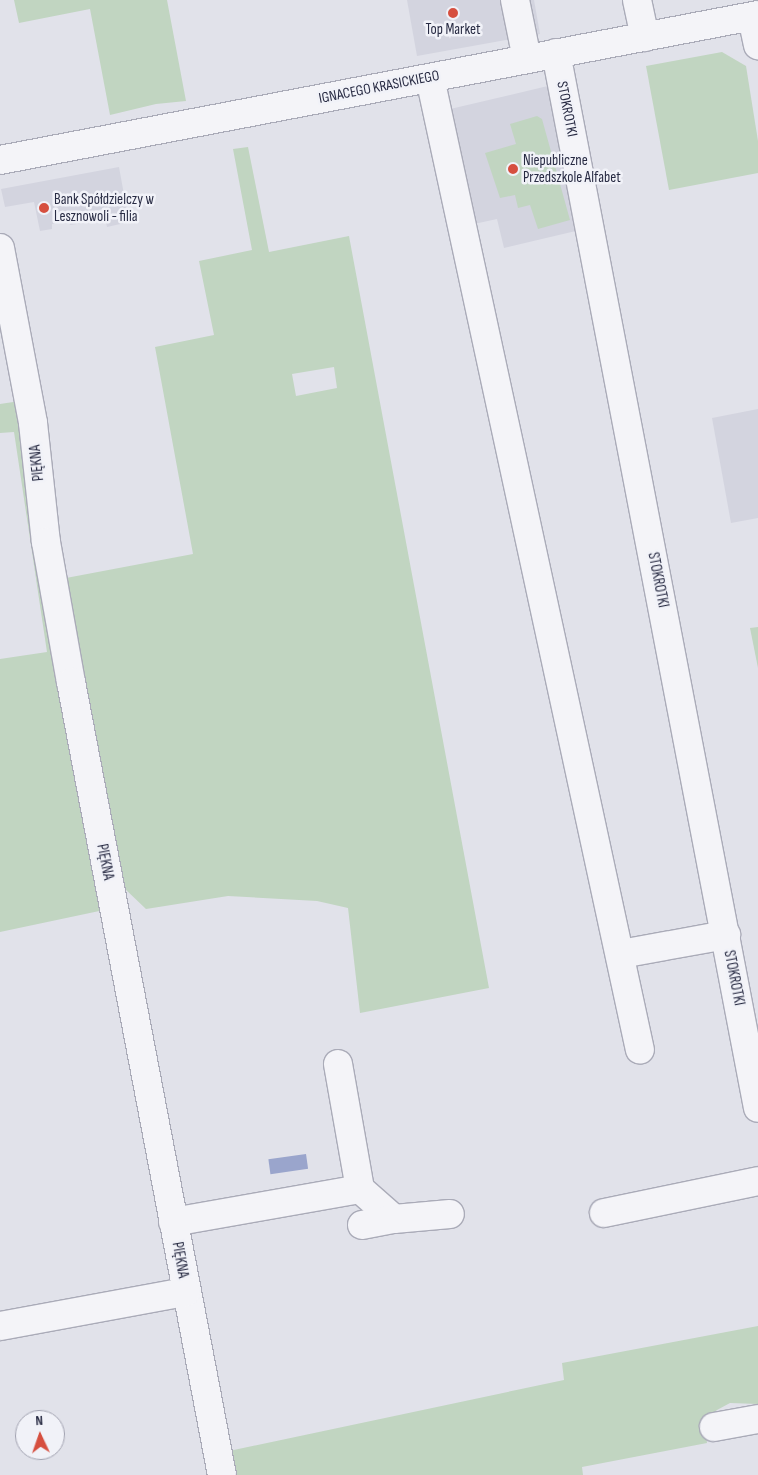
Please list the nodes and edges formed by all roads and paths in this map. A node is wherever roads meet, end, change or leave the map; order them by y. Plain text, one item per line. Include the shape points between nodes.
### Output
1 (515, 0) edge
2 (637, 0) edge
3 (755, 16) edge
4 (645, 37) junction
5 (758, 45) edge
6 (556, 53) junction
7 (526, 59) junction
8 (430, 78) junction
9 (0, 160) edge
10 (0, 248) edge
11 (726, 935) junction
12 (621, 954) junction
13 (640, 1050) dead end
14 (338, 1064) dead end
15 (758, 1108) edge
16 (758, 1181) edge
17 (360, 1189) junction
18 (604, 1213) dead end
19 (450, 1214) dead end
20 (394, 1219) junction
21 (173, 1222) junction
22 (362, 1225) dead end
23 (186, 1292) junction
24 (0, 1326) edge
25 (758, 1419) edge
26 (714, 1428) dead end
27 (222, 1475) edge

1 - 7 street
2 - 4 street
3 - 4 street, IGNACEGO KRASICKIEGO
3 - 5 street
4 - 6 street, IGNACEGO KRASICKIEGO
6 - 7 street, IGNACEGO KRASICKIEGO
6 - 11 street, STOKROTKI
7 - 8 street, IGNACEGO KRASICKIEGO
8 - 9 street, IGNACEGO KRASICKIEGO
8 - 12 street
10 - 21 street, PIĘKNA via 33,423 46,542
11 - 12 street
11 - 15 street, STOKROTKI
12 - 13 street
14 - 17 street
16 - 18 street
17 - 20 street
17 - 21 street
19 - 20 street
20 - 22 street
21 - 23 street, PIĘKNA
23 - 24 street
23 - 27 street, PIĘKNA
25 - 26 street

